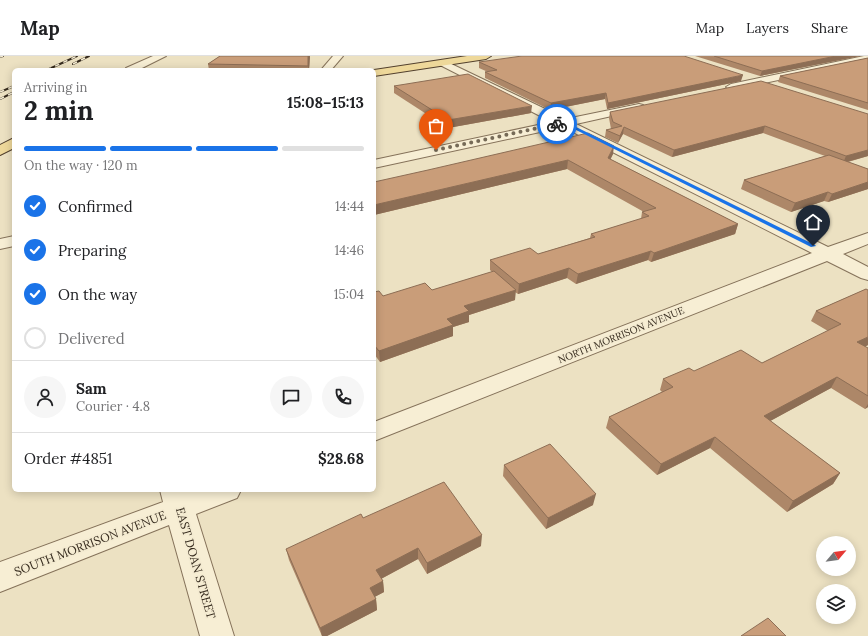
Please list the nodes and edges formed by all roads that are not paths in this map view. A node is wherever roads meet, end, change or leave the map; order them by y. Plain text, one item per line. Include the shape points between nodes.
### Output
1 (338, 56) edge
2 (486, 56) edge
3 (157, 58) edge
4 (868, 58) edge
5 (443, 63) junction
6 (134, 68) edge
7 (145, 68) edge
8 (328, 68) edge
9 (376, 73) edge
10 (740, 75) edge
11 (759, 81) junction
12 (777, 87) edge
13 (721, 89) edge
14 (652, 104) edge
15 (564, 123) junction
16 (12, 143) edge
17 (0, 151) edge
18 (12, 158) edge
19 (376, 164) edge
20 (0, 165) edge
21 (868, 238) edge
22 (12, 241) edge
23 (0, 244) edge
24 (827, 253) junction
25 (868, 274) edge
26 (376, 431) edge
27 (216, 492) edge
28 (177, 499) edge
29 (0, 577) edge
30 (217, 636) edge

1 - 8 street
2 - 5 main road
3 - 6 street
3 - 7 street
4 - 11 street
5 - 9 main road
5 - 15 street
10 - 11 street
11 - 12 street
11 - 13 street
14 - 15 street
15 - 19 street
15 - 24 street
16 - 17 main road
18 - 20 main road
21 - 24 street, NORTH MORRISON AVENUE
22 - 23 street
24 - 25 street
24 - 26 street, NORTH MORRISON AVENUE
27 - 28 street
28 - 29 street, SOUTH MORRISON AVENUE
28 - 30 street, EAST DOAN STREET

